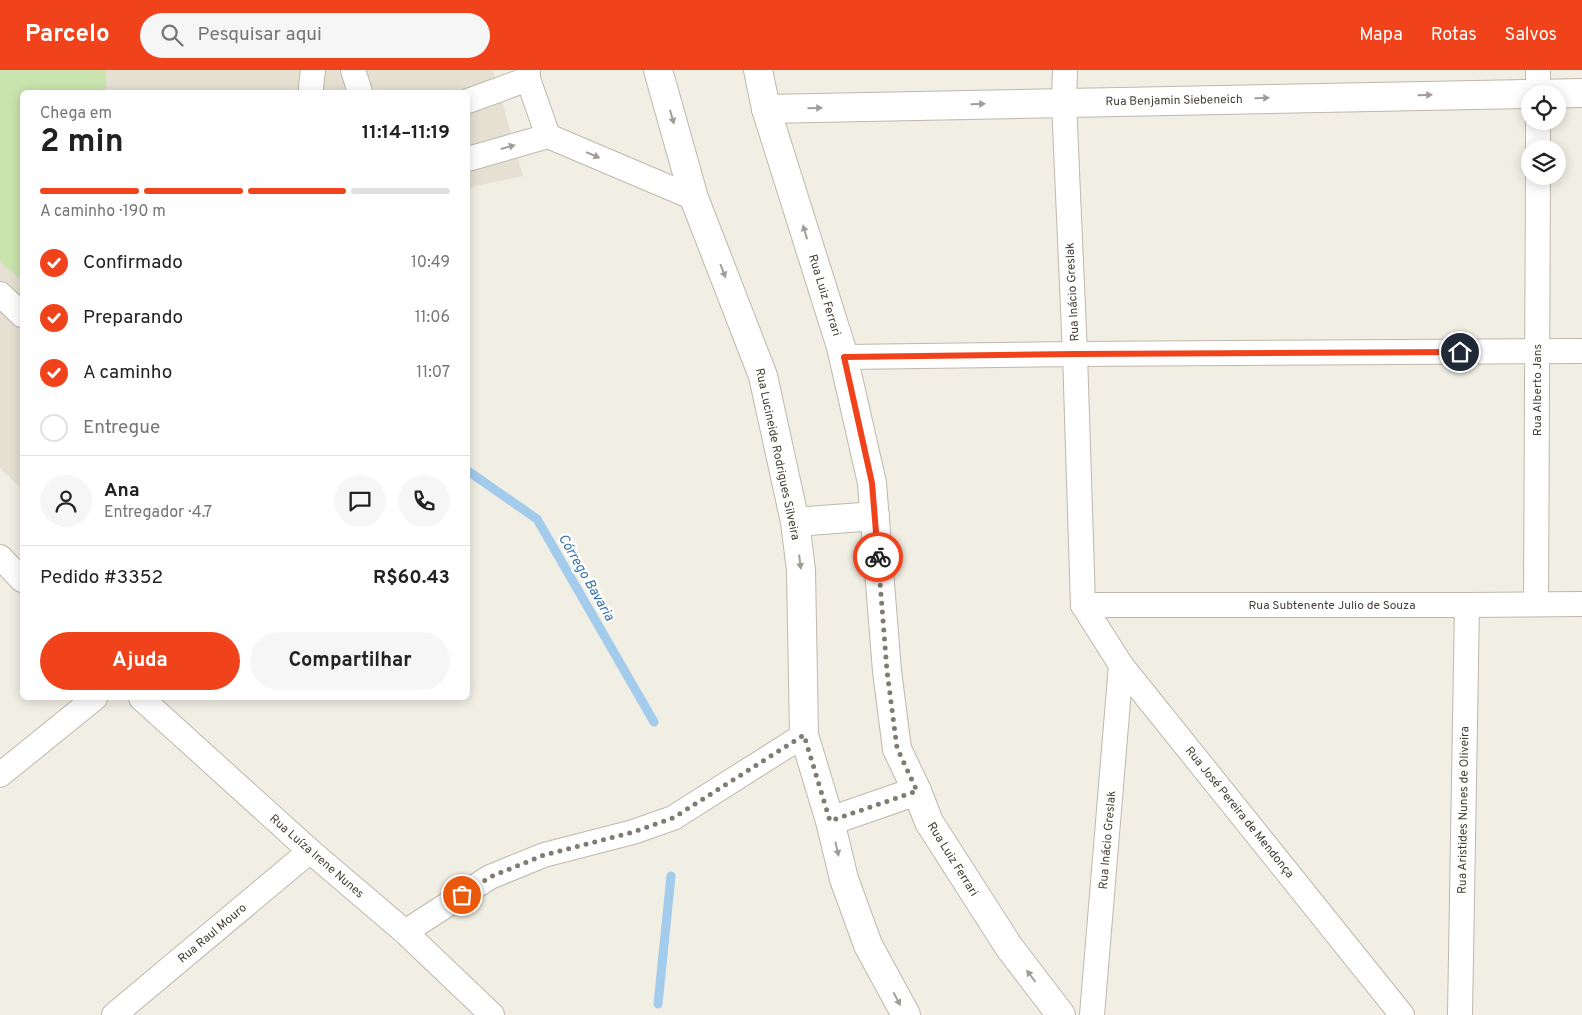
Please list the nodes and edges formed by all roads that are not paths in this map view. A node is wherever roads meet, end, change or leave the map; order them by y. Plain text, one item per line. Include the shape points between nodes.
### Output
1 (313, 70) edge
2 (353, 70) edge
3 (658, 70) edge
4 (758, 70) edge
5 (1065, 70) edge
6 (528, 75) edge
7 (1521, 86) edge
8 (311, 90) edge
9 (359, 90) edge
10 (1566, 90) edge
11 (1582, 93) edge
12 (470, 100) edge
13 (1064, 102) junction
14 (766, 109) junction
15 (548, 136) junction
16 (470, 158) edge
17 (1538, 185) edge
18 (694, 198) junction
19 (0, 294) edge
20 (20, 313) edge
21 (1537, 351) junction
22 (1582, 351) edge
23 (1075, 354) junction
24 (844, 357) junction
25 (875, 516) junction
26 (795, 522) junction
27 (0, 557) edge
28 (20, 578) edge
29 (1536, 604) junction
30 (1582, 604) edge
31 (1083, 605) junction
32 (1468, 605) junction
33 (1121, 664) junction
34 (93, 700) edge
35 (143, 700) edge
36 (804, 735) junction
37 (0, 775) edge
38 (917, 791) junction
39 (830, 821) junction
40 (310, 851) junction
41 (405, 932) junction
42 (114, 1015) edge
43 (492, 1015) edge
44 (906, 1015) edge
45 (1061, 1015) edge
46 (1092, 1015) edge
47 (1402, 1015) edge
48 (1460, 1015) edge

1 - 8 street
2 - 9 street
3 -> 18 street, Rua Lucineide Rodrigues Silveira
4 - 14 street, Rua Luiz Ferrari
5 - 13 street, Rua Inácio Greslak
6 - 12 street
6 - 15 street
13 -> 7 street, Rua Benjamin Siebeneich
10 - 11 street, Rua Benjamin Siebeneich
14 -> 13 street, Rua Benjamin Siebeneich
13 - 23 street, Rua Inácio Greslak
24 -> 14 street, Rua Luiz Ferrari
16 -> 15 street
15 -> 18 street
17 - 21 street, Rua Alberto Jans
18 -> 26 street, Rua Lucineide Rodrigues Silveira via 763,376
19 - 20 street
21 - 22 street
21 - 23 street
21 - 29 street, Rua Alberto Jans
23 - 24 street
23 - 31 street, Rua Inácio Greslak
24 - 25 street, Rua Luiz Ferrari via 872,483
25 - 26 street
25 - 38 street, Rua Luiz Ferrari via 887,671 897,748
26 -> 36 street, Rua Lucineide Rodrigues Silveira via 801,570
27 - 28 street
29 - 30 street, Rua Subtenente Julio de Souza
29 - 32 street, Rua Subtenente Julio de Souza
31 - 32 street, Rua Subtenente Julio de Souza
31 - 33 street, Rua José Pereira de Mendonça
32 - 48 street, Rua Aristides Nunes de Oliveira
33 - 46 street, Rua Inácio Greslak
33 - 47 street, Rua José Pereira de Mendonça
34 - 37 street
35 - 40 street, Rua Luíza Irene Nunes
36 - 39 street, Rua Lucineide Rodrigues Silveira
36 - 41 street via 673,818 544,855 490,877
38 - 39 street
45 -> 38 street, Rua Luiz Ferrari via 1009,947 929,822
39 -> 44 street, Rua Lucineide Rodrigues Silveira via 844,880 868,945
40 - 41 street, Rua Luíza Irene Nunes
40 - 42 street, Rua Raul Mouro
41 - 43 street, Rua Luíza Irene Nunes

